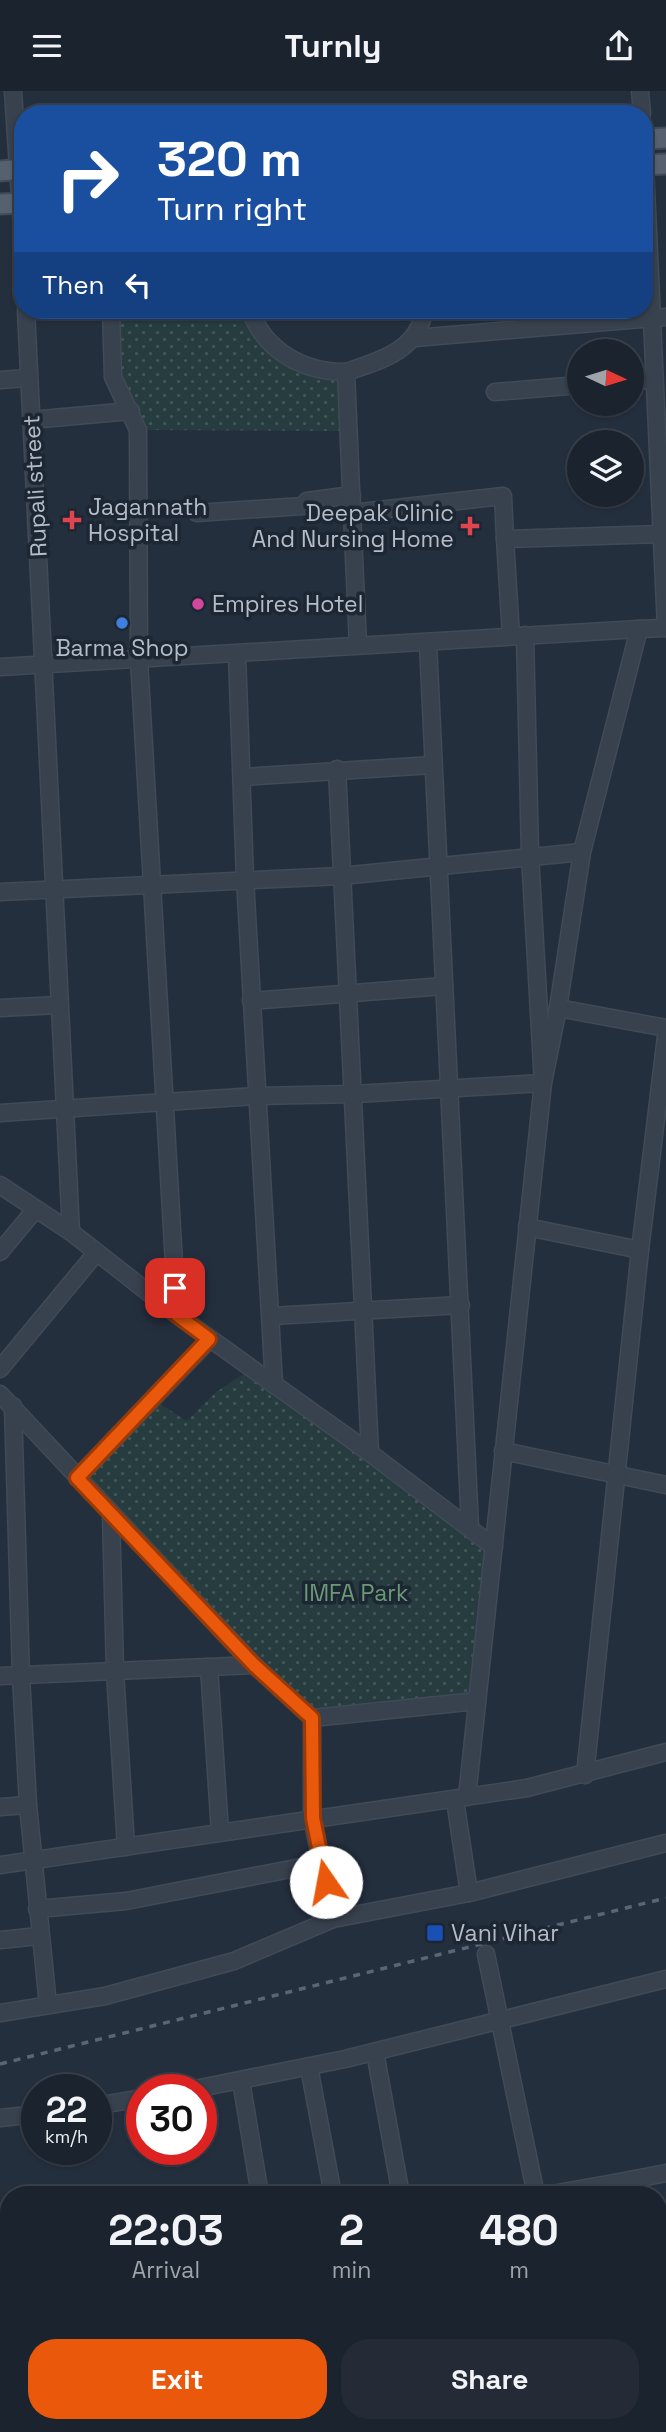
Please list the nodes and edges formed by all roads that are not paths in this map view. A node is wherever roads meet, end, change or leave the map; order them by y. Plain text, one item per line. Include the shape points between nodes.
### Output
1 (13, 91) edge
2 (13, 170) edge
3 (653, 252) edge
4 (659, 318) edge
5 (26, 319) edge
6 (111, 319) edge
7 (255, 319) edge
8 (421, 319) edge
9 (552, 319) edge
10 (415, 338) junction
11 (346, 372) junction
12 (28, 378) junction
13 (0, 380) edge
14 (644, 380) edge
15 (654, 380) junction
16 (567, 386) edge
17 (495, 392) dead end
18 (131, 411) junction
19 (31, 420) junction
20 (352, 495) junction
21 (197, 513) dead end
22 (352, 513) junction
23 (663, 524) edge
24 (505, 539) junction
25 (665, 628) edge
26 (639, 629) junction
27 (518, 635) junction
28 (428, 644) junction
29 (358, 645) junction
30 (237, 654) junction
31 (139, 660) junction
32 (45, 663) junction
33 (0, 667) edge
34 (433, 765) junction
35 (337, 769) junction
36 (243, 777) junction
37 (582, 852) junction
38 (530, 855) junction
39 (438, 868) junction
40 (341, 876) junction
41 (245, 879) junction
42 (150, 884) junction
43 (56, 889) junction
44 (0, 892) edge
45 (443, 986) junction
46 (349, 992) junction
47 (251, 1001) junction
48 (58, 1005) junction
49 (558, 1008) junction
50 (0, 1009) edge
51 (666, 1028) edge
52 (666, 1037) edge
53 (543, 1083) junction
54 (450, 1089) junction
55 (355, 1094) junction
56 (257, 1096) junction
57 (163, 1103) junction
58 (65, 1110) junction
59 (0, 1113) edge
60 (0, 1185) edge
61 (35, 1210) junction
62 (527, 1227) junction
63 (71, 1232) junction
64 (640, 1250) junction
65 (0, 1252) edge
66 (96, 1253) junction
67 (461, 1305) junction
68 (365, 1310) junction
69 (177, 1315) junction
70 (272, 1316) junction
71 (209, 1339) junction
72 (0, 1369) edge
73 (274, 1385) junction
74 (0, 1394) edge
75 (13, 1406) junction
76 (6, 1426) edge
77 (503, 1451) junction
78 (370, 1453) junction
79 (618, 1474) junction
80 (77, 1478) junction
81 (666, 1485) edge
82 (111, 1513) junction
83 (470, 1527) junction
84 (494, 1547) junction
85 (254, 1665) junction
86 (209, 1667) junction
87 (115, 1672) junction
88 (0, 1676) edge
89 (21, 1676) junction
90 (477, 1701) junction
91 (312, 1718) junction
92 (666, 1752) edge
93 (585, 1775) junction
94 (461, 1799) junction
95 (28, 1805) junction
96 (0, 1807) edge
97 (313, 1818) junction
98 (220, 1832) junction
99 (666, 1843) edge
100 (126, 1847) junction
101 (33, 1860) junction
102 (322, 1863) junction
103 (0, 1865) edge
104 (470, 1893) junction
105 (37, 1909) junction
106 (333, 1919) junction
107 (39, 1936) junction
108 (0, 1940) edge
109 (486, 1954) dead end
110 (666, 1979) edge
111 (48, 2005) junction
112 (0, 2013) edge
113 (501, 2022) junction
114 (374, 2052) junction
115 (309, 2067) junction
116 (241, 2081) junction
117 (217, 2085) edge
118 (21, 2116) edge
119 (0, 2118) edge
120 (666, 2173) edge
121 (258, 2186) edge
122 (331, 2186) edge
123 (399, 2186) edge
124 (534, 2186) edge
125 (625, 2186) edge

1 - 2 street
3 - 4 street
4 - 15 street
5 - 12 street, Rupali street
6 - 18 street via 113,377
7 - 11 street via 266,339 288,358 309,369
8 - 10 street
9 - 10 street
10 - 11 street via 388,356
11 - 20 street
12 - 13 street
12 - 19 street, Rupali street
14 - 15 street
15 - 23 street
16 - 17 street
18 - 19 street
18 - 31 street via 138,430
19 - 32 street, Rupali street
20 - 21 street via 307,501 303,506
20 - 22 street
22 - 24 street via 503,496
22 - 29 street
23 - 24 street
23 - 25 street
24 - 27 street
25 - 26 street
26 - 27 street
26 - 37 street
27 - 28 street
27 - 38 street
28 - 29 street
28 - 34 street
29 - 30 street
30 - 31 street
30 - 36 street
31 - 32 street
31 - 42 street
32 - 33 street
32 - 43 street, Rupali street
34 - 35 street
34 - 39 street
35 - 36 street
35 - 40 street
36 - 41 street
37 - 38 street
37 - 49 street
38 - 39 street
38 - 53 street
39 - 40 street
39 - 45 street
40 - 41 street
40 - 46 street
41 - 42 street
41 - 47 street
42 - 43 street
42 - 57 street
43 - 44 street
43 - 48 street, Rupali street
45 - 46 street
45 - 54 street
46 - 47 street
46 - 55 street
47 - 56 street
48 - 50 street
48 - 58 street, Rupali street
49 - 51 street
49 - 53 street
52 - 64 street
53 - 54 street
53 - 62 street
54 - 55 street
54 - 67 street
55 - 56 street
55 - 68 street
56 - 57 street
56 - 70 street
57 - 58 street
57 - 69 street
58 - 59 street
58 - 63 street, Rupali street
60 - 61 street
61 - 63 street
61 - 65 street
62 - 64 street
62 - 77 street
63 - 66 street
64 - 79 street
66 - 69 street
66 - 72 street
67 - 68 street
67 - 83 street
68 - 70 street
68 - 78 street
69 - 71 street
70 - 73 street
71 - 73 street
71 - 80 street
73 - 78 street
74 - 75 street
75 - 76 street
75 - 80 street
76 - 89 street
77 - 79 street
77 - 84 street
78 - 83 street
79 - 81 street
79 - 93 street
80 - 82 street
82 - 85 street
82 - 87 street
83 - 84 street
84 - 90 street
85 - 86 street
85 - 91 street
86 - 87 street
86 - 98 street
87 - 89 street
87 - 100 street
88 - 89 street
89 - 95 street
90 - 91 street
90 - 94 street
91 - 97 street
92 - 93 street
93 - 94 street
94 - 97 street
94 - 104 street
95 - 96 street
95 - 101 street
97 - 98 street
97 - 102 street
98 - 100 street
99 - 104 street
100 - 101 street
101 - 103 street
101 - 105 street
102 - 105 street via 126,1901
102 - 106 street
104 - 106 street
105 - 107 street
106 - 111 street via 234,1961 105,1996
107 - 108 street
107 - 111 street
109 - 113 street
110 - 113 street
111 - 112 street
113 - 114 street
113 - 124 street
114 - 115 street
114 - 123 street
115 - 116 street
115 - 122 street
116 - 117 street
116 - 121 street
118 - 119 street
120 - 125 street

